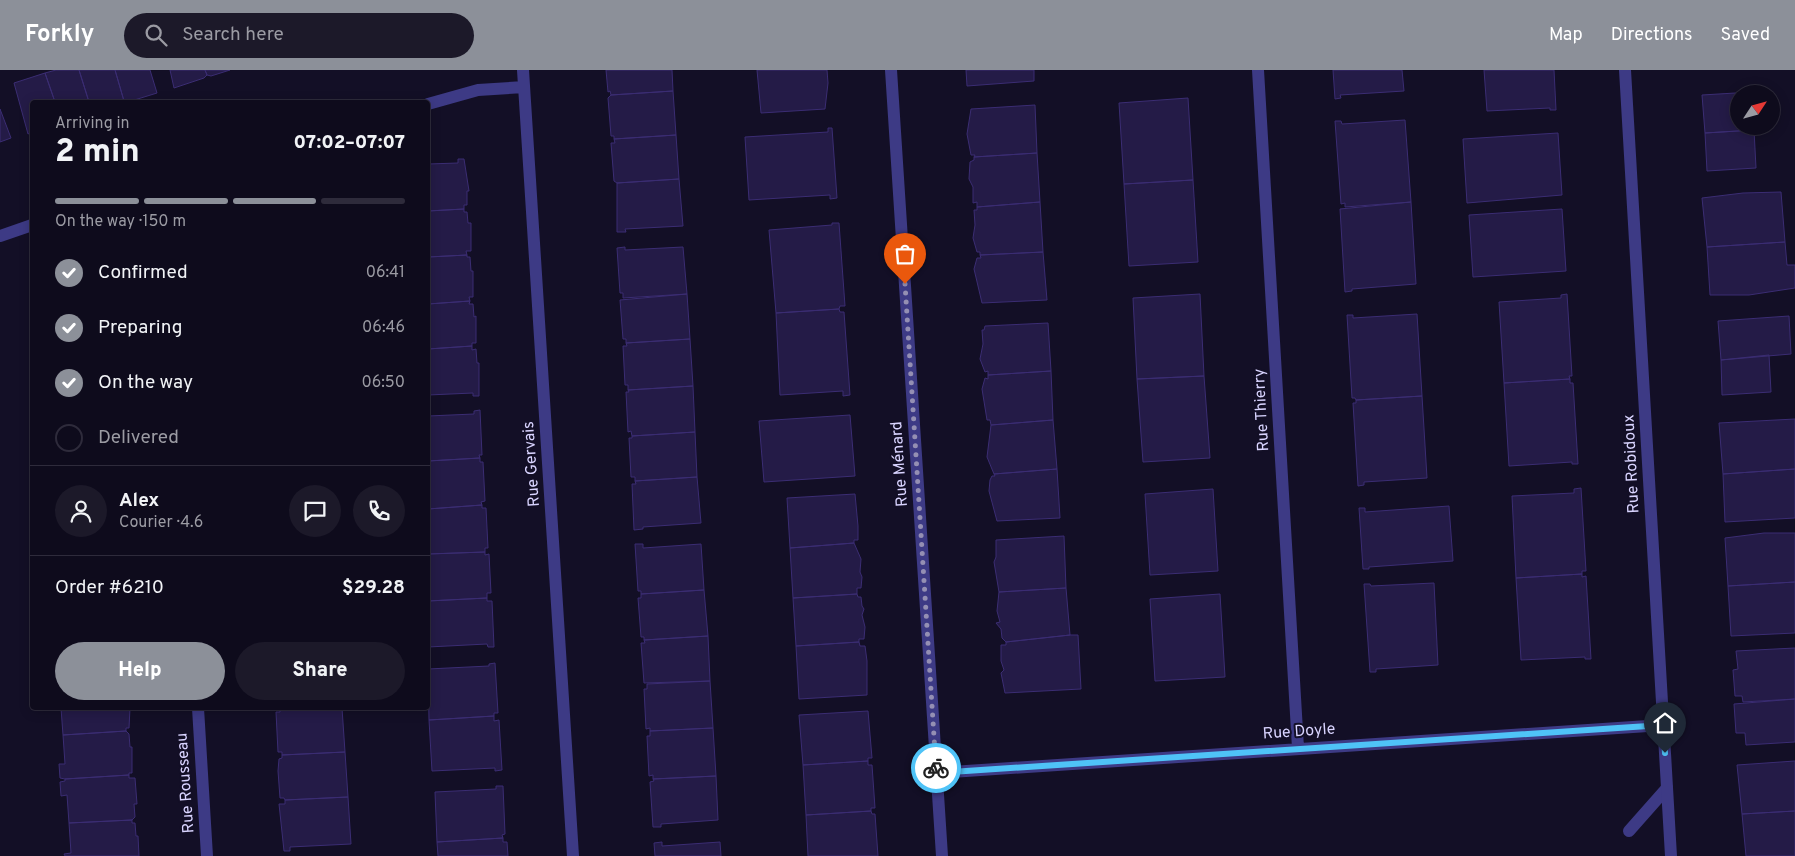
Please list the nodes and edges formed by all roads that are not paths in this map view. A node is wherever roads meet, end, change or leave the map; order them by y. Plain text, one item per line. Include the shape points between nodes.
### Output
1 (523, 70) edge
2 (891, 70) edge
3 (1258, 70) edge
4 (1625, 70) edge
5 (524, 87) junction
6 (430, 103) edge
7 (30, 226) edge
8 (0, 236) edge
9 (198, 710) edge
10 (1663, 725) junction
11 (1298, 748) junction
12 (936, 773) junction
13 (1667, 788) junction
14 (1629, 830) dead end
15 (207, 856) edge
16 (573, 856) edge
17 (942, 856) edge
18 (1672, 856) edge

1 - 5 street, Rue Gervais
2 - 12 street, Rue Ménard
3 - 11 street, Rue Thierry
4 - 10 street, Rue Robidoux
5 - 6 street via 478,90
5 - 16 street, Rue Gervais
7 - 8 street
9 - 15 street, Rue Rousseau
10 - 11 street, Rue Doyle
10 - 13 street, Rue Robidoux
11 - 12 street, Rue Doyle
12 - 17 street, Rue Ménard
13 - 14 street
13 - 18 street, Rue Robidoux

